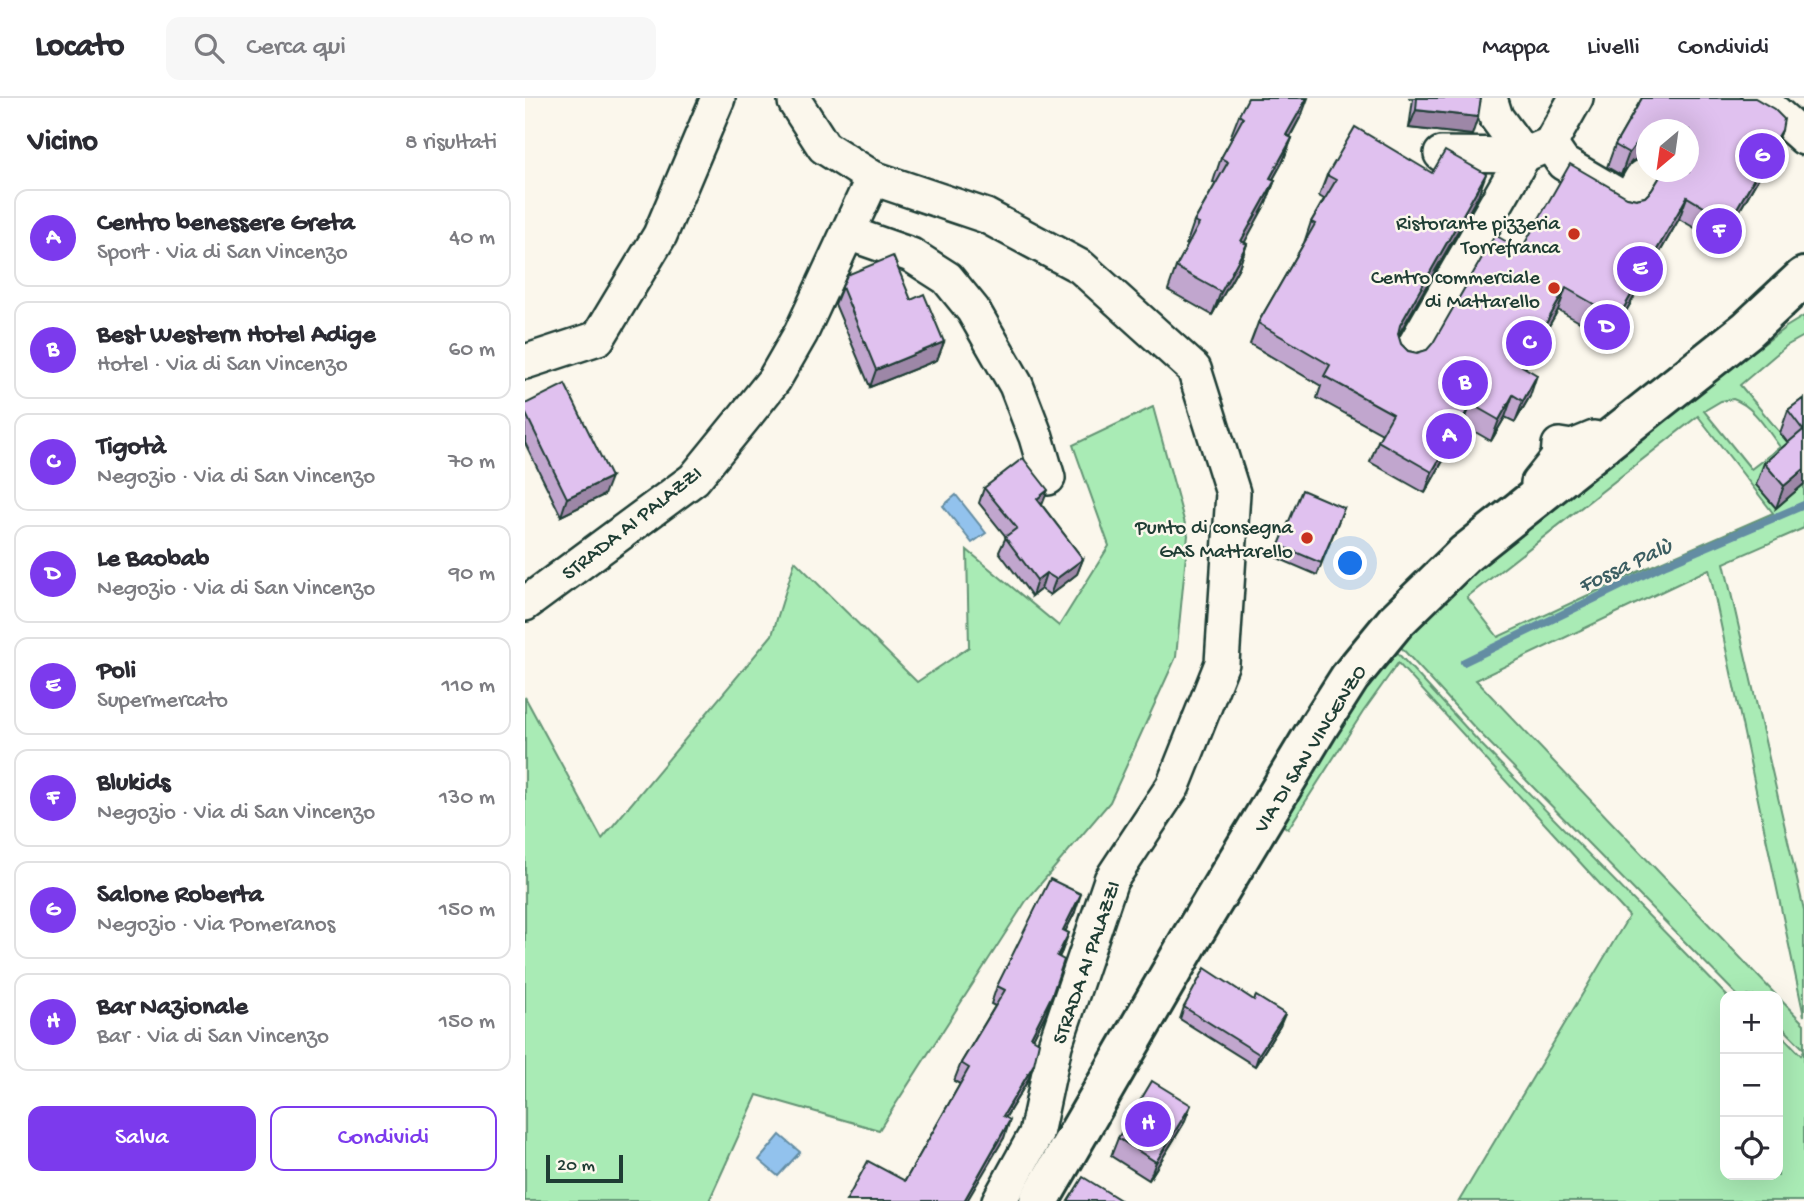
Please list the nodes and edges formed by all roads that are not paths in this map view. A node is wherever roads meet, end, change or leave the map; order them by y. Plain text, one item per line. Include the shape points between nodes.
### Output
1 (718, 98) edge
2 (795, 98) edge
3 (1490, 98) edge
4 (1576, 98) edge
5 (1759, 98) edge
6 (1804, 138) edge
7 (1441, 154) edge
8 (1545, 154) junction
9 (873, 178) junction
10 (1639, 182) edge
11 (848, 233) junction
12 (1804, 277) edge
13 (1804, 303) edge
14 (1747, 330) junction
15 (1409, 355) edge
16 (525, 362) edge
17 (1048, 478) dead end
18 (525, 604) edge
19 (999, 1201) edge
20 (1039, 1201) edge

1 - 16 street via 660,235 598,338
2 - 9 street, STRADA AI PALAZZI via 824,147
3 - 8 street via 1496,117
4 - 8 street
5 - 6 street
7 - 8 street
8 - 10 street via 1628,201
8 - 15 street
9 - 11 street, STRADA AI PALAZZI
9 - 19 street, STRADA AI PALAZZI via 986,216 1081,267 1194,369 1233,493 1222,663 1173,786 1111,880 1055,1045 1036,1134
11 - 17 street via 911,255 947,278 973,310 1016,385
11 - 18 street, STRADA AI PALAZZI via 774,380 694,479
12 - 14 main road, VIA DI SAN VINCENZO
13 - 14 main road, VIA DI SAN VINCENZO
14 - 20 main road, VIA DI SAN VINCENZO via 1465,554 1396,621 1350,677 1186,945

